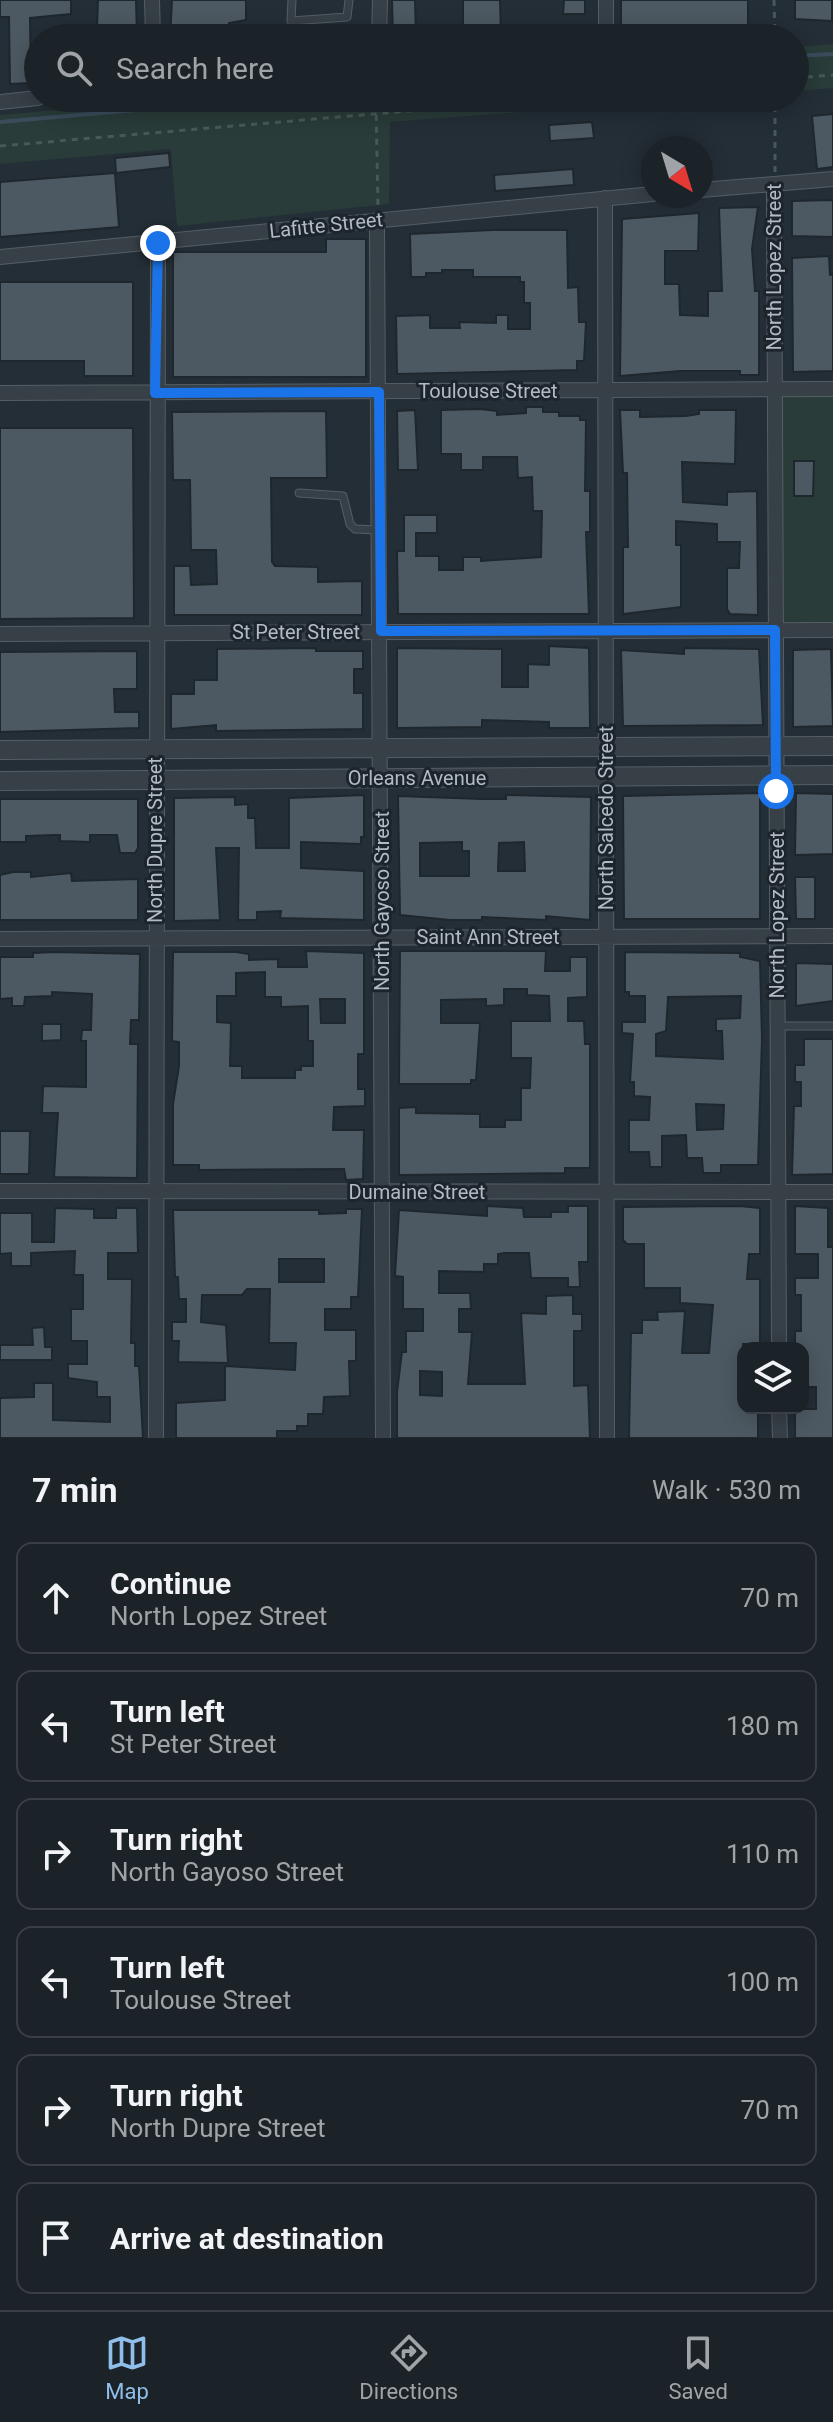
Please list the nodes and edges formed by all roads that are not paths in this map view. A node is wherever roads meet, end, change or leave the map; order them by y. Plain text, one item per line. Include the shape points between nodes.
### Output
1 (152, 0) edge
2 (292, 0) edge
3 (349, 0) edge
4 (380, 0) edge
5 (606, 0) edge
6 (153, 24) edge
7 (379, 24) edge
8 (606, 24) edge
9 (24, 99) edge
10 (0, 102) edge
11 (833, 179) edge
12 (774, 184) junction
13 (713, 189) edge
14 (641, 195) edge
15 (605, 198) junction
16 (377, 220) junction
17 (158, 243) junction
18 (0, 257) edge
19 (833, 389) edge
20 (605, 390) junction
21 (774, 390) junction
22 (379, 392) junction
23 (0, 393) edge
24 (155, 393) junction
25 (299, 493) dead end
26 (380, 531) junction
27 (775, 630) junction
28 (833, 630) edge
29 (381, 631) junction
30 (605, 631) junction
31 (155, 632) junction
32 (0, 634) edge
33 (833, 746) edge
34 (776, 747) junction
35 (382, 748) junction
36 (606, 748) junction
37 (155, 749) junction
38 (0, 750) edge
39 (776, 775) junction
40 (833, 775) edge
41 (605, 777) junction
42 (382, 778) junction
43 (155, 780) junction
44 (0, 781) edge
45 (777, 936) junction
46 (833, 936) edge
47 (382, 937) junction
48 (606, 937) junction
49 (155, 938) junction
50 (0, 939) edge
51 (777, 1026) junction
52 (833, 1026) edge
53 (0, 1191) edge
54 (156, 1192) junction
55 (382, 1192) junction
56 (607, 1192) junction
57 (778, 1192) junction
58 (833, 1192) edge
59 (779, 1342) edge
60 (779, 1414) edge
61 (156, 1438) edge
62 (383, 1438) edge
63 (607, 1438) edge
64 (780, 1438) edge

1 - 6 street
2 - 3 lane via 291,21 347,17
4 - 7 street
5 - 8 street
9 - 10 street
11 - 12 street
12 - 13 street
12 - 21 street, North Lopez Street
14 - 15 street, Lafitte Street
15 - 16 street, Lafitte Street
15 - 20 street, North Salcedo Street
16 - 17 street, Lafitte Street
16 - 22 street, North Gayoso Street
17 - 18 street, Lafitte Street
17 - 24 street, North Dupre Street
19 - 21 street, Toulouse Street
20 - 21 street, Toulouse Street
20 - 22 street, Toulouse Street
20 - 30 street, North Salcedo Street
21 - 27 street, North Lopez Street
22 - 24 street, Toulouse Street
22 - 26 street, North Gayoso Street
23 - 24 street, Toulouse Street
24 - 31 street, North Dupre Street
25 - 26 lane via 343,496 355,529
26 - 29 street, North Gayoso Street
27 - 28 street, St Peter Street
27 - 30 street, St Peter Street
27 - 34 street, North Lopez Street
29 - 30 street, St Peter Street
29 - 31 street, St Peter Street
29 - 35 street, North Gayoso Street
30 - 36 street, North Salcedo Street
31 - 32 street, St Peter Street
31 - 37 street, North Dupre Street
33 - 34 street, Orleans Avenue
34 - 36 street, Orleans Avenue
34 - 39 street, North Lopez Street
35 - 36 street, Orleans Avenue
35 - 37 street, Orleans Avenue
35 - 42 street, North Gayoso Street
36 - 41 street, North Salcedo Street
37 - 38 street, Orleans Avenue
37 - 43 street, North Dupre Street
39 - 40 street, Orleans Avenue
39 - 41 street, Orleans Avenue
39 - 45 street, North Lopez Street
41 - 42 street, Orleans Avenue
41 - 48 street, North Salcedo Street
42 - 43 street, Orleans Avenue
42 - 47 street, North Gayoso Street
43 - 44 street, Orleans Avenue
43 - 49 street, North Dupre Street
45 - 46 street, Saint Ann Street
45 - 48 street, Saint Ann Street
45 - 51 street, North Lopez Street
47 - 48 street, Saint Ann Street
47 - 49 street, Saint Ann Street
47 - 55 street, North Gayoso Street
48 - 56 street, North Salcedo Street
49 - 50 street, Saint Ann Street
49 - 54 street, North Dupre Street
51 - 52 lane
51 - 57 street, North Lopez Street
53 - 54 street, Dumaine Street
54 - 55 street, Dumaine Street
54 - 61 street, North Dupre Street
55 - 56 street, Dumaine Street
55 - 62 street, North Gayoso Street
56 - 57 street, Dumaine Street
56 - 63 street, North Salcedo Street
57 - 58 street, Dumaine Street
57 - 59 street, North Lopez Street
60 - 64 street

